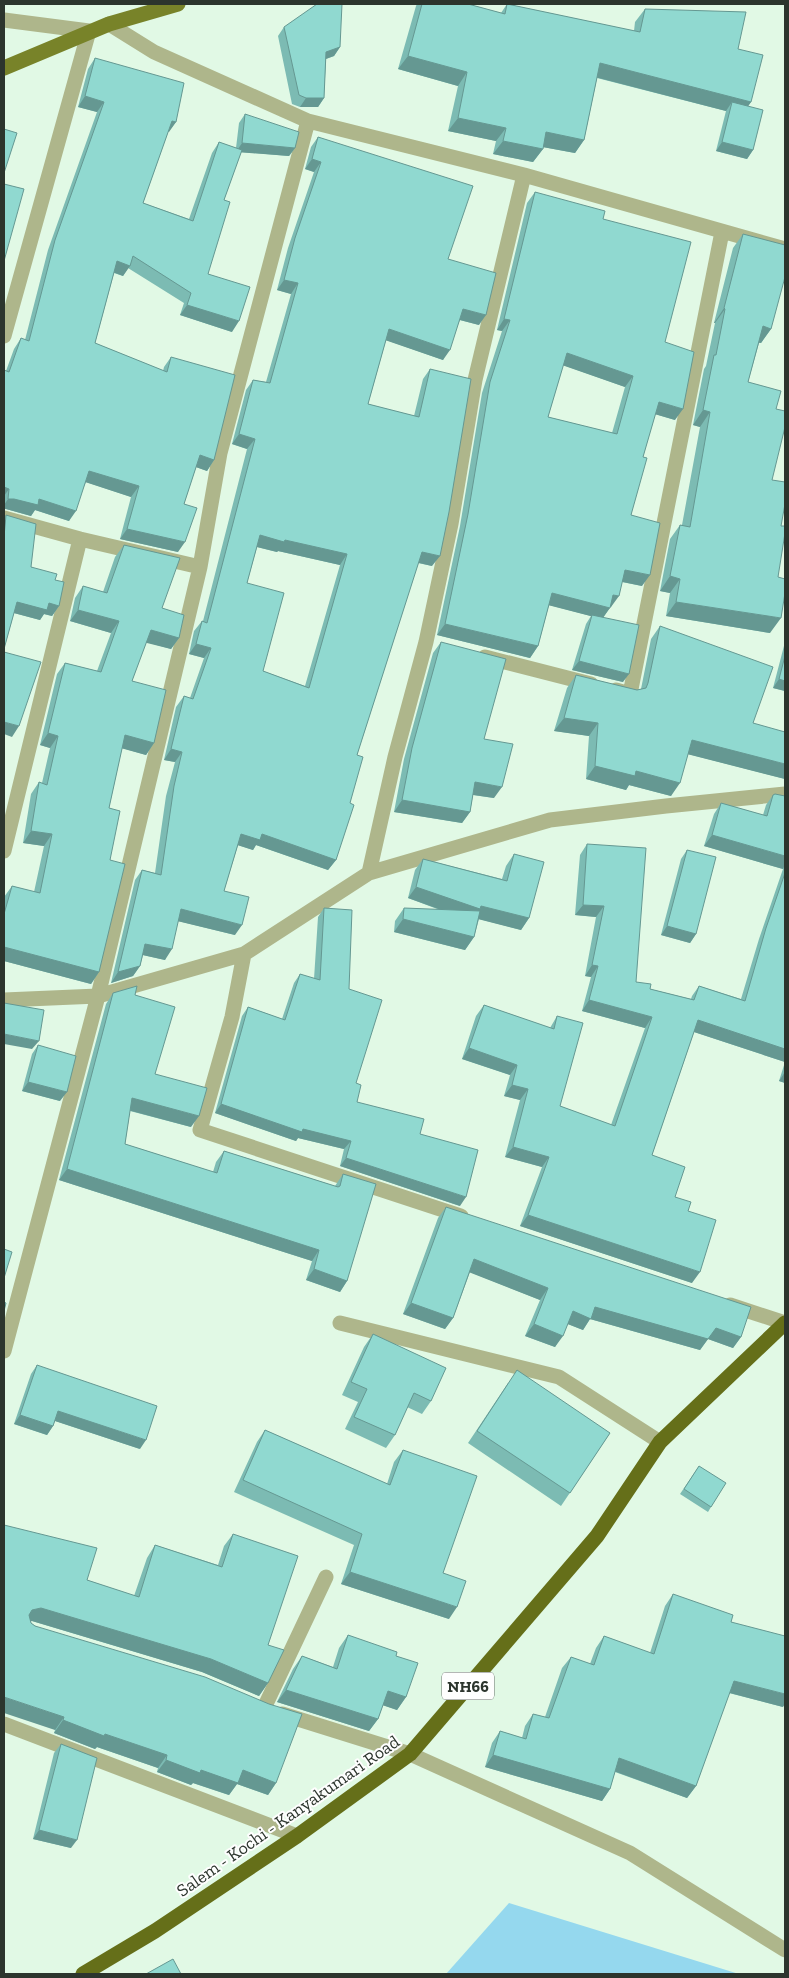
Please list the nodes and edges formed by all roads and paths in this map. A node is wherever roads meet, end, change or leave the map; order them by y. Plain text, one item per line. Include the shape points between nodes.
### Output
1 (178, 4) edge
2 (4, 20) edge
3 (109, 24) junction
4 (89, 32) junction
5 (4, 68) edge
6 (308, 121) junction
7 (524, 175) junction
8 (722, 232) junction
9 (785, 249) edge
10 (4, 336) edge
11 (4, 518) edge
12 (80, 539) junction
13 (200, 567) junction
14 (426, 642) junction
15 (444, 646) edge
16 (472, 654) edge
17 (785, 794) edge
18 (4, 851) edge
19 (369, 873) junction
20 (244, 954) junction
21 (98, 996) junction
22 (4, 1000) edge
23 (471, 1219) edge
24 (720, 1302) edge
25 (340, 1323) dead end
26 (785, 1323) edge
27 (4, 1350) edge
28 (660, 1442) junction
29 (326, 1577) dead end
30 (248, 1701) edge
31 (264, 1708) junction
32 (4, 1724) edge
33 (410, 1754) junction
34 (297, 1836) junction
35 (785, 1950) edge
36 (83, 1974) edge

1 - 3 main road
2 - 4 street
3 - 4 main road
3 - 6 street via 154,52
4 - 5 main road
4 - 10 street
6 - 7 street
6 - 13 street via 220,453
7 - 8 street
7 - 14 street via 475,380 451,524
8 - 9 street
8 - 16 street via 630,694
11 - 12 street
12 - 13 street
12 - 18 street
13 - 21 street
14 - 15 street
14 - 19 street via 395,756
17 - 19 street via 550,820
19 - 20 street
20 - 21 street
20 - 23 street via 232,1017 200,1130
21 - 22 street
21 - 27 street
24 - 26 street
25 - 28 street via 559,1377
26 - 28 highway, Salem - Kochi - Kanyakumari Road / NH66
28 - 33 highway, Salem - Kochi - Kanyakumari Road / NH66 via 597,1536
29 - 31 street
30 - 31 street
31 - 33 street
32 - 34 street
33 - 34 highway, Salem - Kochi - Kanyakumari Road / NH66
33 - 35 street via 630,1853
34 - 36 highway, Salem - Kochi - Kanyakumari Road / NH66 via 155,1931

